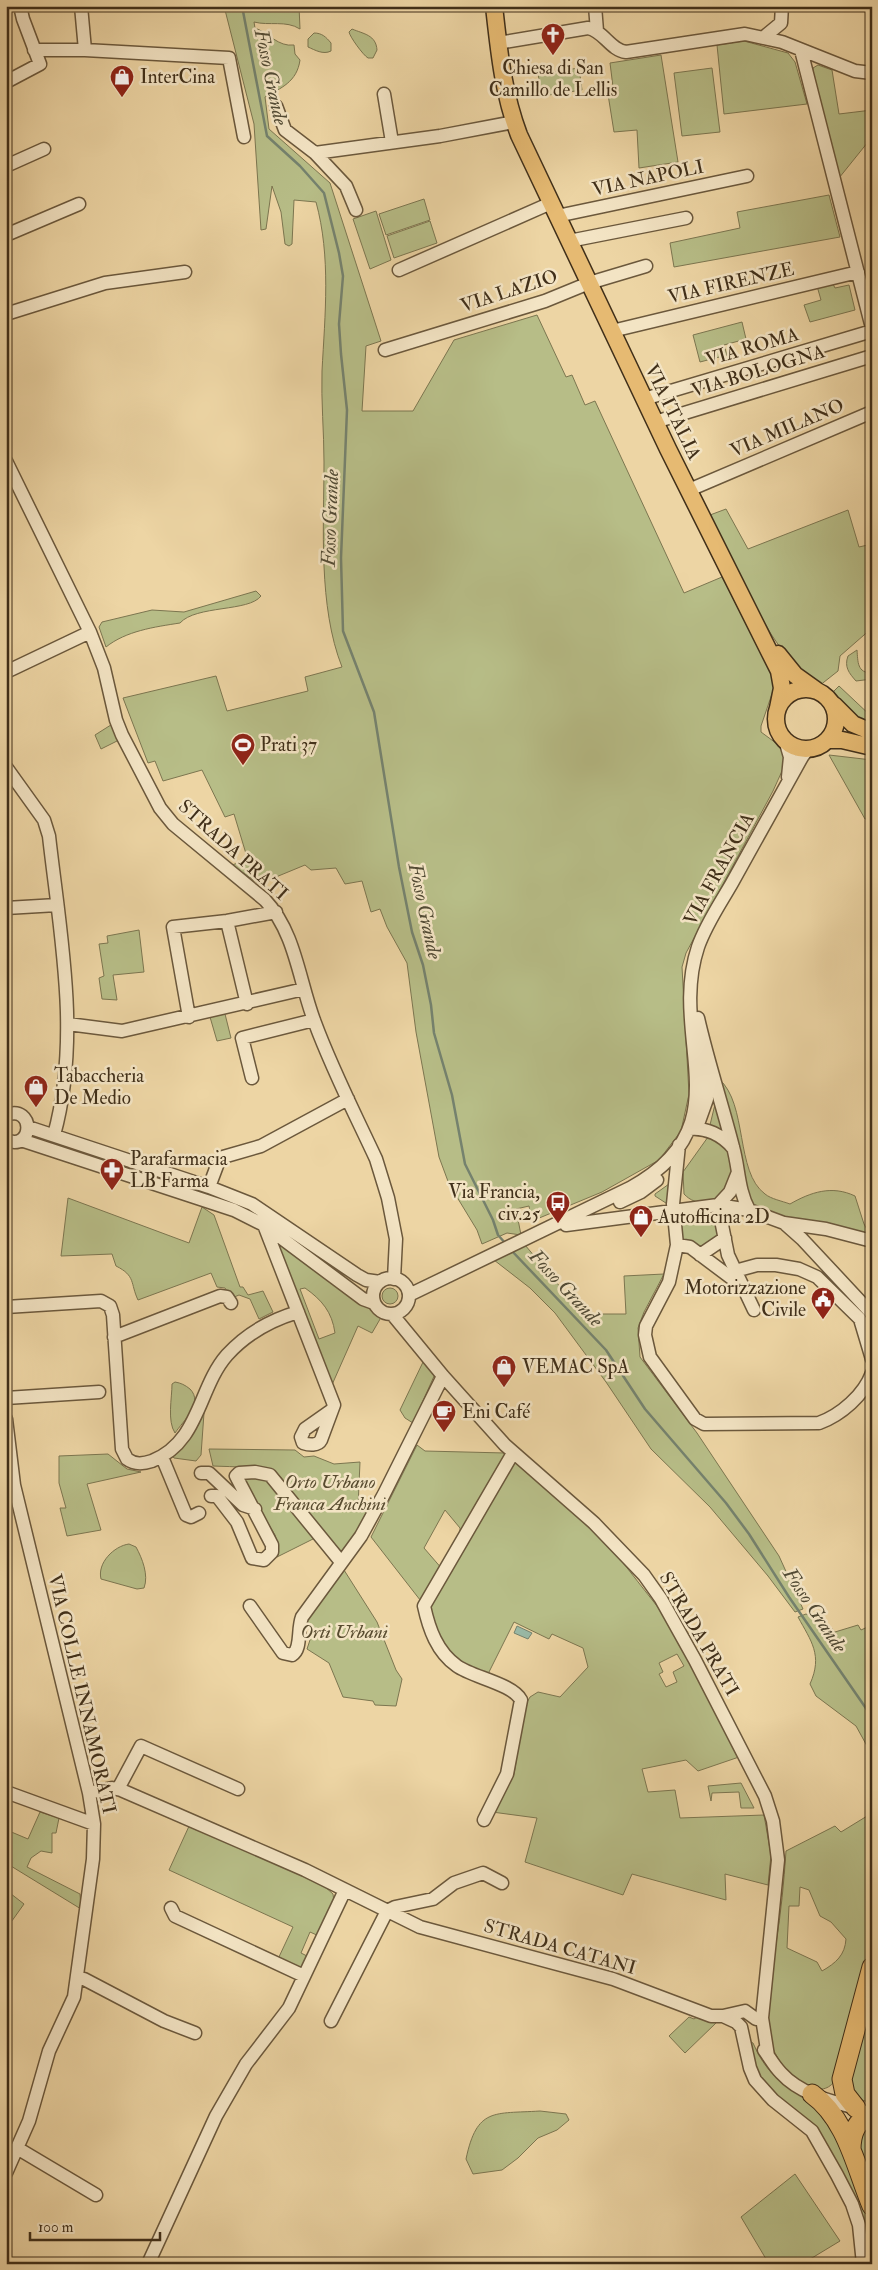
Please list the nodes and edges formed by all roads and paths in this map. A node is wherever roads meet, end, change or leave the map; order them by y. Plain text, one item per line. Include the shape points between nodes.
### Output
1 (20, 6) edge
2 (81, 6) edge
3 (494, 6) edge
4 (595, 6) edge
5 (782, 6) edge
6 (780, 23) junction
7 (597, 31) junction
8 (764, 37) junction
9 (782, 42) junction
10 (498, 43) junction
11 (34, 50) junction
12 (85, 50) junction
13 (801, 50) junction
14 (872, 73) edge
15 (6, 82) edge
16 (384, 94) dead end
17 (276, 106) dead end
18 (514, 122) junction
19 (244, 137) dead end
20 (392, 142) junction
21 (44, 149) dead end
22 (315, 153) junction
23 (6, 166) edge
24 (747, 176) dead end
25 (79, 204) dead end
26 (554, 209) junction
27 (356, 210) dead end
28 (686, 218) dead end
29 (6, 235) edge
30 (569, 241) junction
31 (646, 266) dead end
32 (399, 270) dead end
33 (185, 272) dead end
34 (858, 272) junction
35 (589, 283) junction
36 (868, 287) edge
37 (6, 314) edge
38 (872, 330) edge
39 (612, 331) junction
40 (385, 350) dead end
41 (872, 356) edge
42 (644, 398) junction
43 (872, 412) edge
44 (655, 422) junction
45 (7, 464) edge
46 (689, 490) junction
47 (90, 632) junction
48 (764, 636) junction
49 (6, 672) edge
50 (816, 690) junction
51 (831, 701) junction
52 (778, 708) junction
53 (872, 732) edge
54 (785, 740) junction
55 (828, 740) junction
56 (872, 747) edge
57 (808, 749) junction
58 (6, 767) edge
59 (788, 783) junction
60 (57, 905) junction
61 (6, 908) edge
62 (276, 912) junction
63 (228, 921) junction
64 (692, 976) junction
65 (304, 989) junction
66 (247, 1004) junction
67 (189, 1016) junction
68 (314, 1020) junction
69 (68, 1024) junction
70 (705, 1051) junction
71 (252, 1078) dead end
72 (348, 1099) junction
73 (6, 1114) edge
74 (28, 1127) junction
75 (693, 1129) junction
76 (54, 1135) junction
77 (22, 1140) junction
78 (6, 1141) edge
79 (680, 1145) junction
80 (734, 1150) junction
81 (6, 1152) edge
82 (678, 1159) junction
83 (738, 1172) junction
84 (645, 1180) junction
85 (675, 1181) junction
86 (209, 1187) junction
87 (641, 1192) junction
88 (718, 1205) junction
89 (700, 1208) junction
90 (749, 1210) junction
91 (673, 1212) junction
92 (567, 1220) junction
93 (784, 1223) junction
94 (264, 1225) junction
95 (541, 1231) junction
96 (725, 1238) junction
97 (872, 1241) edge
98 (678, 1245) junction
99 (700, 1256) junction
100 (735, 1271) junction
101 (394, 1279) junction
102 (380, 1282) junction
103 (743, 1287) junction
104 (408, 1300) junction
105 (231, 1303) dead end
106 (374, 1303) junction
107 (6, 1307) edge
108 (754, 1310) dead end
109 (298, 1312) junction
110 (392, 1314) junction
111 (872, 1314) edge
112 (409, 1334) junction
113 (114, 1337) junction
114 (872, 1359) edge
115 (872, 1373) edge
116 (443, 1376) junction
117 (100, 1392) dead end
118 (6, 1398) edge
119 (332, 1410) dead end
120 (6, 1419) edge
121 (514, 1453) junction
122 (162, 1457) junction
123 (202, 1473) dead end
124 (211, 1496) dead end
125 (255, 1509) junction
126 (199, 1514) dead end
127 (341, 1562) junction
128 (250, 1606) dead end
129 (118, 1789) junction
130 (238, 1790) dead end
131 (6, 1792) edge
132 (89, 1793) junction
133 (484, 1820) dead end
134 (94, 1824) junction
135 (502, 1883) dead end
136 (345, 1890) junction
137 (171, 1908) dead end
138 (387, 1911) junction
139 (769, 1946) junction
140 (80, 1947) junction
141 (872, 1967) edge
142 (304, 1976) junction
143 (84, 1979) junction
144 (74, 1996) junction
145 (757, 2001) junction
146 (723, 2016) junction
147 (756, 2018) junction
148 (331, 2021) dead end
149 (195, 2033) dead end
150 (768, 2056) junction
151 (842, 2079) junction
152 (815, 2095) junction
153 (866, 2111) edge
154 (17, 2148) junction
155 (851, 2150) junction
156 (6, 2173) edge
157 (96, 2195) dead end
158 (872, 2206) edge
159 (148, 2264) edge
160 (863, 2264) edge

1 - 11 street
2 - 12 street
3 - 10 main road, VIA ITALIA
4 - 7 street
5 - 6 street
6 - 8 street
6 - 9 street
7 - 8 street via 618,50 626,52 745,34
7 - 10 street via 578,29
8 - 9 street
9 - 13 street
10 - 18 main road, VIA ITALIA via 504,88
11 - 12 street
11 - 15 street via 40,64
12 - 19 street via 229,58
13 - 14 street via 855,72
13 - 34 street
16 - 20 street
17 - 22 street via 285,130
18 - 20 street
18 - 26 main road, VIA ITALIA
20 - 22 street
21 - 23 street
22 - 27 street via 346,186
24 - 26 street, VIA NAPOLI
25 - 29 street
26 - 30 main road, VIA ITALIA
26 - 32 street
28 - 30 street
30 - 35 main road, VIA ITALIA
31 - 35 street, VIA LAZIO
33 - 37 street via 105,283
34 - 36 street
34 - 39 street, VIA FIRENZE
35 - 39 main road, VIA ITALIA
35 - 40 street, VIA LAZIO via 545,301
36 - 38 street
38 - 42 street, VIA ROMA
39 - 42 main road, VIA ITALIA
41 - 44 street, VIA BOLOGNA
42 - 44 main road, VIA ITALIA
43 - 46 street, VIA MILANO
44 - 46 main road, VIA ITALIA
45 - 47 street, STRADA PRATI
46 - 48 main road, VIA ITALIA
47 - 49 street
47 - 62 street, STRADA PRATI via 104,668 116,720 160,808 173,824 252,888
48 - 50 main road, VIA ITALIA via 795,675
48 - 52 main road, VIA ITALIA via 782,682
50 - 51 main road
50 - 52 main road via 807,688 789,693
51 - 53 main road via 845,718
51 - 55 main road via 836,725
52 - 54 main road via 777,725
54 - 57 main road via 793,746
54 - 59 street, VIA FRANCIA via 790,757
55 - 56 main road
55 - 57 main road
57 - 59 street, VIA FRANCIA
58 - 60 street via 47,828
59 - 64 street, VIA FRANCIA via 702,938
60 - 61 street
60 - 69 street
62 - 63 street
62 - 65 street, STRADA PRATI via 288,935
63 - 66 street
63 - 67 street via 173,927
64 - 70 street, VIA FRANCIA
64 - 75 street, VIA FRANCIA via 690,997 696,1099
65 - 66 street
65 - 68 street, STRADA PRATI
66 - 67 street
67 - 69 street via 122,1032
68 - 71 street via 242,1038
68 - 72 street, STRADA PRATI
69 - 76 street
70 - 75 street, VIA FRANCIA via 707,1099
70 - 80 street, VIA FRANCIA
72 - 86 street via 261,1146 223,1156
72 - 101 street, STRADA PRATI via 376,1159 388,1198 396,1239
73 - 74 street via 20,1115
74 - 76 street
74 - 77 street
75 - 79 street, VIA FRANCIA
75 - 80 street via 718,1135
75 - 82 street, VIA FRANCIA
76 - 86 street
77 - 78 street
77 - 94 street via 234,1210
78 - 81 street
79 - 82 street, VIA FRANCIA
79 - 84 street, VIA FRANCIA
80 - 83 street, VIA FRANCIA
82 - 85 street, VIA FRANCIA
82 - 87 street, VIA FRANCIA
83 - 88 street via 730,1192
83 - 90 street, VIA FRANCIA via 742,1196
84 - 87 street, VIA FRANCIA
84 - 92 street, VIA FRANCIA
85 - 89 street via 683,1199
85 - 91 street, VIA FRANCIA
86 - 102 street via 265,1211 358,1275 370,1282
87 - 92 street, VIA FRANCIA via 600,1211
88 - 89 street, VIA FRANCIA
88 - 90 street, VIA FRANCIA
88 - 96 street
89 - 91 street, VIA FRANCIA
90 - 93 street
91 - 95 street, VIA FRANCIA via 582,1222
91 - 98 street, VIA FRANCIA
92 - 95 street, VIA FRANCIA
93 - 97 street via 826,1229
93 - 111 street
94 - 106 street via 363,1299
94 - 109 street
95 - 104 street, VIA FRANCIA
96 - 99 street
96 - 100 street
98 - 99 street via 690,1247
98 - 115 street, VIA FRANCIA via 674,1279 669,1282 646,1326 646,1348 695,1419 704,1424 819,1423 833,1418 864,1389
99 - 103 street
100 - 103 street
100 - 114 street via 757,1265 776,1265 799,1269 817,1277 860,1319
101 - 102 street
101 - 104 street via 404,1285
102 - 106 street via 374,1292
103 - 108 street
104 - 110 street via 398,1313
104 - 112 street
105 - 113 street via 227,1297 220,1296
106 - 110 street via 381,1312
107 - 113 street via 100,1301 110,1306
109 - 119 street via 334,1405
109 - 122 street via 260,1328 225,1357 192,1426
110 - 112 street, STRADA PRATI
112 - 116 street, STRADA PRATI
113 - 122 street via 124,1454 127,1460 136,1464
116 - 121 street, STRADA PRATI
116 - 127 street via 361,1536
117 - 118 street
120 - 132 street, VIA COLLE INNAMORATI via 14,1485
121 - 133 street via 424,1606 433,1637 449,1659 464,1670 505,1688 521,1700 507,1774
121 - 139 street, STRADA PRATI via 594,1523 644,1575 698,1664 765,1796 773,1821 778,1860
122 - 126 street via 186,1515
123 - 125 street via 209,1473 243,1505
124 - 125 street via 217,1496 227,1508 237,1522 250,1555 261,1561 270,1556 272,1545
125 - 127 street via 236,1476 239,1473 266,1474 274,1478
127 - 128 street via 302,1617 298,1626 298,1648 294,1653 283,1653
129 - 130 street via 141,1746
129 - 132 street
129 - 136 street, STRADA CATANI
131 - 134 street
132 - 134 street, VIA COLLE INNAMORATI
134 - 140 street, VIA COLLE INNAMORATI via 93,1859
135 - 138 street via 483,1873 454,1883 433,1899
136 - 138 street, STRADA CATANI
136 - 142 street
137 - 142 street via 175,1916
138 - 146 street, STRADA CATANI via 432,1931 589,1972 711,2016
138 - 148 street
139 - 145 street, STRADA PRATI via 764,1957
139 - 150 street, STRADA PRATI via 762,2018
140 - 143 street via 84,1950
140 - 144 street, VIA COLLE INNAMORATI
141 - 151 highway
142 - 159 street via 289,2008 232,2086
143 - 144 street
143 - 149 street via 164,2021
144 - 154 street, VIA COLLE INNAMORATI via 49,2051
145 - 146 street
145 - 147 street, STRADA PRATI
146 - 147 street, STRADA CATANI via 745,2012
146 - 160 street via 741,2027 750,2068 762,2090 810,2129 820,2143 852,2204 859,2225
147 - 150 street, STRADA PRATI via 759,2039
150 - 152 street, STRADA PRATI via 784,2076
151 - 152 highway
151 - 153 highway via 845,2094
152 - 153 street, STRADA PRATI
152 - 155 highway via 831,2110
153 - 155 highway via 854,2129
154 - 156 street, VIA COLLE INNAMORATI
154 - 157 street
155 - 158 highway

